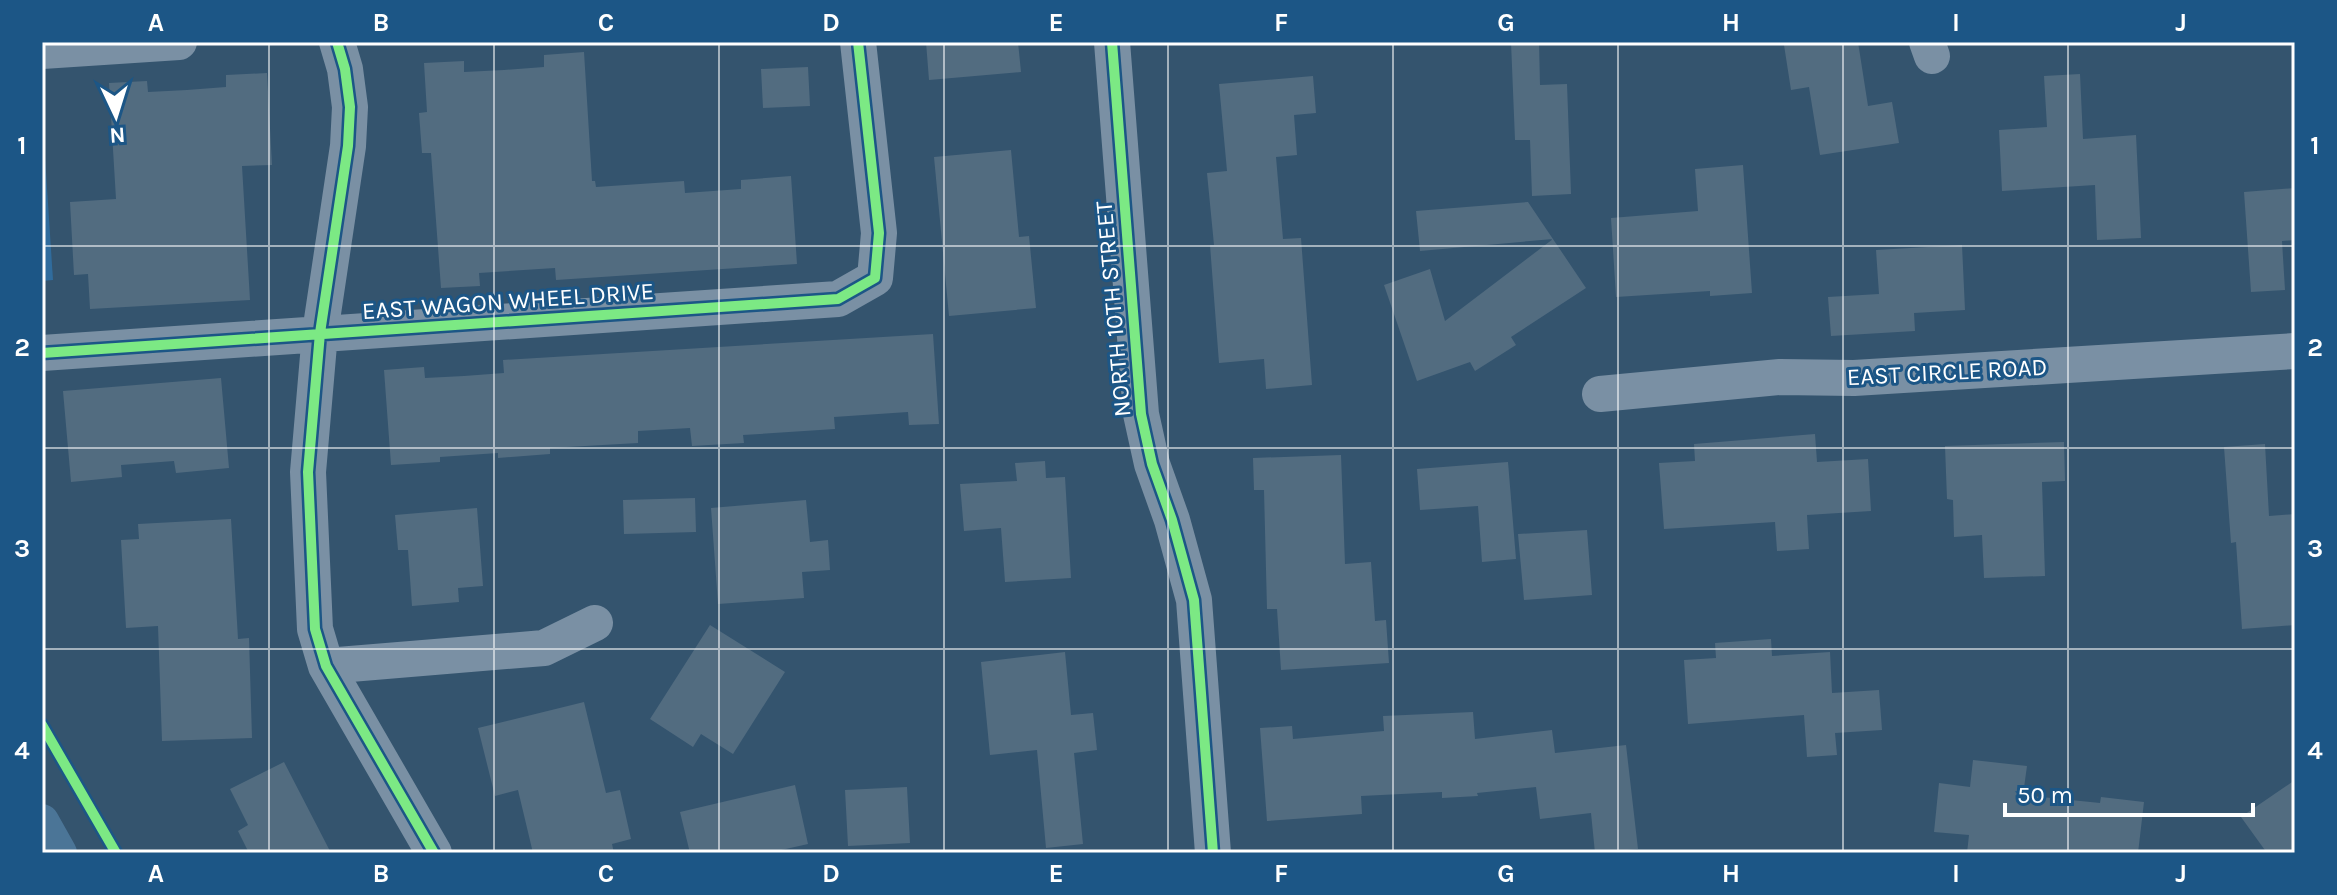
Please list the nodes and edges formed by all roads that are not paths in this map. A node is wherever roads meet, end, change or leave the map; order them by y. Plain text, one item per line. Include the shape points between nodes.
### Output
1 (179, 42) edge
2 (337, 42) edge
3 (858, 42) edge
4 (1112, 42) edge
5 (42, 51) edge
6 (320, 333) junction
7 (2295, 351) edge
8 (42, 353) edge
9 (1600, 394) dead end
10 (595, 623) dead end
11 (326, 666) junction
12 (434, 853) edge
13 (1213, 853) edge

1 - 5 street
2 - 6 street via 350,107 348,146
3 - 6 street, EAST WAGON WHEEL DRIVE via 879,233 875,278 838,299
4 - 13 street, NORTH 10TH STREET via 1141,414 1194,600
6 - 8 street, EAST WAGON WHEEL DRIVE
6 - 11 street via 308,472 315,629
7 - 9 street, EAST CIRCLE ROAD via 1854,378 1780,377
10 - 11 street via 544,648
11 - 12 street

